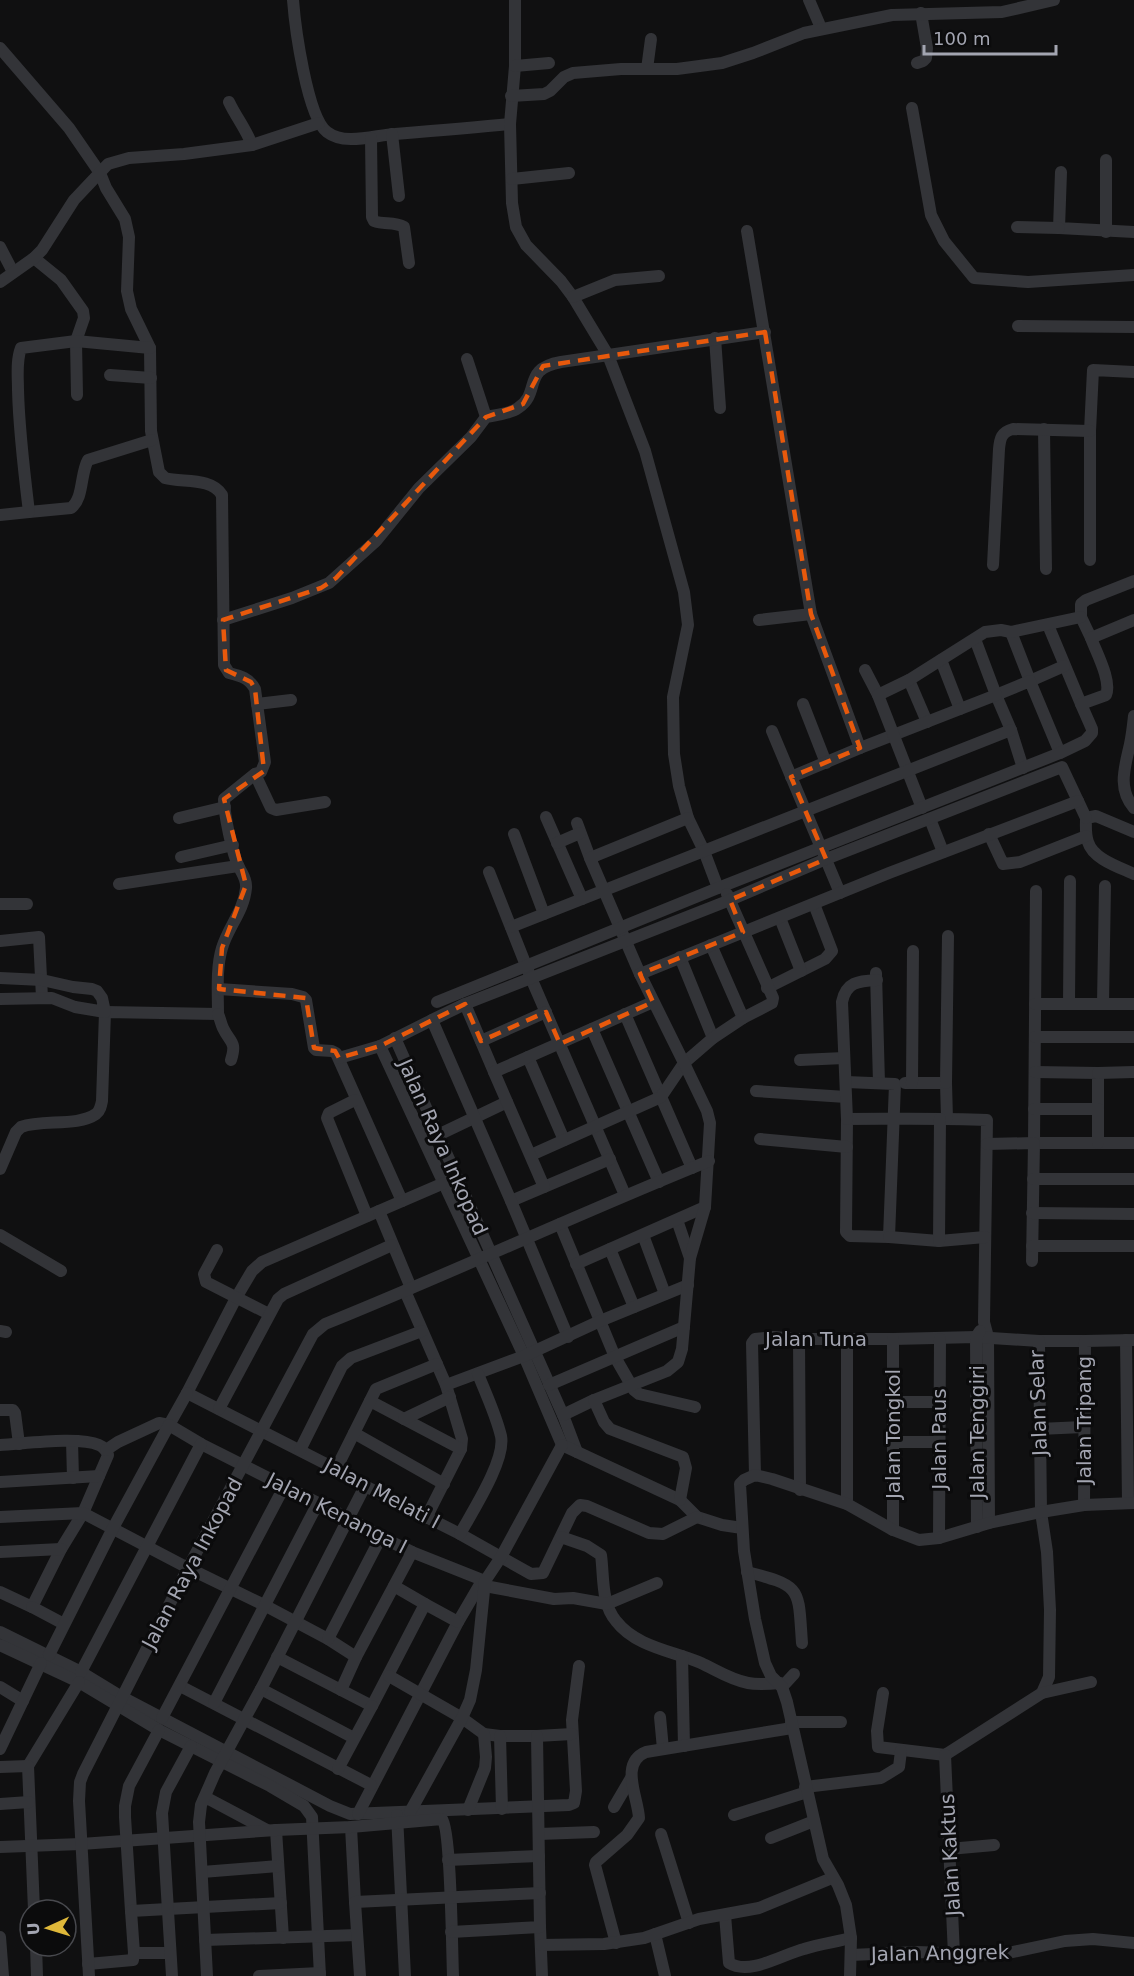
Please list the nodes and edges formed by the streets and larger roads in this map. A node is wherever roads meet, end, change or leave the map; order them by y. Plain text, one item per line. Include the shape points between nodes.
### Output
1 (293, 0) edge
2 (515, 0) edge
3 (809, 0) edge
4 (1054, 0) edge
5 (921, 13) junction
6 (821, 28) junction
7 (651, 39) dead end
8 (0, 48) edge
9 (549, 63) dead end
10 (917, 63) dead end
11 (515, 66) junction
12 (646, 69) junction
13 (511, 96) junction
14 (229, 102) dead end
15 (912, 108) dead end
16 (320, 123) junction
17 (510, 124) junction
18 (392, 134) junction
19 (371, 138) junction
20 (252, 145) junction
21 (1106, 160) dead end
22 (1061, 172) dead end
23 (100, 173) junction
24 (568, 173) dead end
25 (512, 179) junction
26 (399, 196) dead end
27 (1017, 226) dead end
28 (1059, 228) junction
29 (747, 231) dead end
30 (1106, 232) junction
31 (1134, 232) edge
32 (0, 247) edge
33 (34, 258) junction
34 (409, 263) dead end
35 (13, 273) junction
36 (1134, 275) edge
37 (659, 276) dead end
38 (0, 282) edge
39 (573, 297) junction
40 (1018, 326) dead end
41 (1134, 327) edge
42 (765, 332) junction
43 (715, 338) junction
44 (76, 341) junction
45 (150, 348) junction
46 (608, 355) junction
47 (467, 359) dead end
48 (1134, 372) edge
49 (110, 375) dead end
50 (151, 378) junction
51 (78, 395) dead end
52 (720, 408) dead end
53 (486, 417) junction
54 (1044, 429) junction
55 (1090, 431) junction
56 (152, 440) junction
57 (29, 512) junction
58 (0, 514) edge
59 (1090, 560) dead end
60 (993, 565) dead end
61 (1046, 569) dead end
62 (1134, 581) edge
63 (811, 614) junction
64 (1081, 617) junction
65 (223, 620) junction
66 (1134, 620) edge
67 (759, 621) dead end
68 (1048, 625) junction
69 (1011, 632) junction
70 (1090, 638) junction
71 (975, 639) junction
72 (941, 660) junction
73 (1064, 666) junction
74 (865, 670) dead end
75 (909, 680) junction
76 (1030, 681) junction
77 (878, 695) junction
78 (996, 695) junction
79 (291, 699) dead end
80 (803, 704) dead end
81 (1081, 704) junction
82 (257, 705) junction
83 (960, 709) junction
84 (1134, 716) edge
85 (927, 722) junction
86 (1011, 730) junction
87 (772, 731) dead end
88 (893, 735) junction
89 (860, 748) junction
90 (1060, 753) junction
91 (826, 763) junction
92 (1023, 768) junction
93 (907, 771) junction
94 (255, 774) junction
95 (791, 777) junction
96 (1078, 801) junction
97 (325, 802) dead end
98 (225, 807) junction
99 (922, 808) junction
100 (1134, 808) edge
101 (805, 812) junction
102 (546, 817) dead end
103 (179, 818) dead end
104 (688, 818) junction
105 (1086, 818) junction
106 (930, 819) junction
107 (1134, 832) edge
108 (514, 834) dead end
109 (989, 834) junction
110 (1086, 836) junction
111 (557, 843) junction
112 (233, 845) junction
113 (704, 851) junction
114 (943, 852) junction
115 (824, 854) junction
116 (181, 857) dead end
117 (590, 858) junction
118 (238, 866) junction
119 (489, 872) dead end
120 (1134, 874) edge
121 (1070, 881) dead end
122 (119, 884) dead end
123 (1105, 885) dead end
124 (603, 891) junction
125 (1036, 891) dead end
126 (725, 892) junction
127 (840, 893) junction
128 (582, 899) junction
129 (0, 904) edge
130 (27, 904) dead end
131 (814, 904) junction
132 (544, 915) junction
133 (780, 918) junction
134 (511, 927) junction
135 (743, 932) junction
136 (622, 935) junction
137 (948, 936) dead end
138 (0, 941) edge
139 (711, 945) junction
140 (913, 951) dead end
141 (680, 957) junction
142 (801, 971) junction
143 (529, 972) junction
144 (639, 974) junction
145 (0, 978) edge
146 (42, 980) junction
147 (767, 988) junction
148 (219, 989) junction
149 (42, 998) junction
150 (0, 999) edge
151 (437, 1002) dead end
152 (653, 1002) junction
153 (1103, 1003) junction
154 (465, 1004) junction
155 (1035, 1004) junction
156 (1069, 1004) junction
157 (1134, 1004) edge
158 (105, 1012) junction
159 (546, 1012) junction
160 (218, 1014) junction
161 (625, 1014) junction
162 (743, 1018) junction
163 (432, 1020) junction
164 (592, 1029) junction
165 (1035, 1037) junction
166 (1134, 1037) edge
167 (395, 1038) junction
168 (713, 1038) junction
169 (481, 1041) junction
170 (560, 1044) junction
171 (380, 1046) junction
172 (528, 1057) junction
173 (339, 1058) junction
174 (844, 1058) junction
175 (231, 1060) dead end
176 (800, 1060) dead end
177 (684, 1063) junction
178 (495, 1072) junction
179 (1035, 1072) junction
180 (1134, 1072) edge
181 (1098, 1073) junction
182 (846, 1082) junction
183 (879, 1083) junction
184 (912, 1083) junction
185 (946, 1083) junction
186 (895, 1084) junction
187 (756, 1091) dead end
188 (661, 1097) junction
189 (846, 1097) junction
190 (355, 1100) junction
191 (507, 1102) junction
192 (1034, 1109) junction
193 (1098, 1109) junction
194 (629, 1112) junction
195 (475, 1118) junction
196 (847, 1119) junction
197 (894, 1119) junction
198 (944, 1119) junction
199 (596, 1125) junction
200 (438, 1135) junction
201 (760, 1139) dead end
202 (564, 1140) junction
203 (1034, 1143) junction
204 (1098, 1143) junction
205 (1134, 1143) edge
206 (987, 1144) junction
207 (847, 1147) junction
208 (531, 1155) junction
209 (610, 1159) junction
210 (709, 1161) junction
211 (692, 1168) junction
212 (0, 1169) edge
213 (1033, 1179) junction
214 (1134, 1179) edge
215 (659, 1182) junction
216 (444, 1183) junction
217 (544, 1187) junction
218 (625, 1195) junction
219 (402, 1201) junction
220 (511, 1201) junction
221 (705, 1207) junction
222 (1032, 1213) junction
223 (373, 1214) junction
224 (1134, 1214) edge
225 (677, 1220) junction
226 (560, 1224) junction
227 (0, 1235) edge
228 (642, 1235) junction
229 (890, 1237) junction
230 (985, 1238) junction
231 (528, 1239) junction
232 (939, 1241) junction
233 (392, 1245) junction
234 (1032, 1246) junction
235 (1134, 1246) edge
236 (610, 1249) junction
237 (217, 1250) dead end
238 (490, 1255) junction
239 (690, 1258) junction
240 (478, 1260) junction
241 (1032, 1261) dead end
242 (576, 1264) junction
243 (61, 1271) dead end
244 (688, 1285) junction
245 (408, 1290) junction
246 (665, 1294) junction
247 (236, 1298) junction
248 (634, 1307) junction
249 (269, 1314) junction
250 (600, 1322) junction
251 (684, 1327) junction
252 (422, 1331) junction
253 (568, 1337) junction
254 (982, 1337) junction
255 (799, 1339) junction
256 (847, 1339) junction
257 (893, 1339) junction
258 (940, 1339) junction
259 (1130, 1340) edge
260 (1039, 1341) junction
261 (1085, 1341) junction
262 (529, 1354) junction
263 (615, 1357) junction
264 (436, 1364) junction
265 (478, 1374) junction
266 (549, 1385) junction
267 (631, 1386) junction
268 (448, 1391) junction
269 (187, 1393) junction
270 (594, 1400) junction
271 (370, 1401) junction
272 (893, 1402) junction
273 (939, 1402) junction
274 (695, 1407) dead end
275 (219, 1409) junction
276 (0, 1410) edge
277 (563, 1415) junction
278 (404, 1419) junction
279 (169, 1425) junction
280 (1083, 1427) junction
281 (1039, 1429) junction
282 (262, 1430) junction
283 (354, 1433) junction
284 (72, 1441) junction
285 (893, 1442) junction
286 (939, 1442) junction
287 (19, 1444) junction
288 (201, 1444) junction
289 (0, 1445) edge
290 (562, 1445) junction
291 (461, 1449) junction
292 (106, 1450) junction
293 (300, 1450) junction
294 (577, 1452) junction
295 (244, 1464) junction
296 (336, 1469) junction
297 (754, 1475) junction
298 (99, 1476) junction
299 (73, 1478) junction
300 (0, 1482) edge
301 (444, 1484) junction
302 (284, 1486) junction
303 (365, 1486) junction
304 (800, 1490) junction
305 (680, 1500) junction
306 (318, 1503) junction
307 (1131, 1503) edge
308 (847, 1504) junction
309 (1084, 1505) junction
310 (1041, 1512) junction
311 (83, 1513) junction
312 (0, 1517) edge
313 (698, 1517) junction
314 (426, 1518) junction
315 (350, 1519) junction
316 (983, 1525) junction
317 (113, 1528) junction
318 (742, 1528) junction
319 (893, 1530) junction
320 (460, 1534) junction
321 (381, 1537) junction
322 (561, 1537) junction
323 (939, 1538) junction
324 (147, 1547) junction
325 (61, 1549) junction
326 (0, 1552) edge
327 (412, 1552) junction
328 (501, 1557) junction
329 (188, 1568) junction
330 (747, 1572) junction
331 (485, 1583) junction
332 (657, 1583) dead end
333 (394, 1586) junction
334 (231, 1588) junction
335 (0, 1592) edge
336 (425, 1604) junction
337 (607, 1604) junction
338 (264, 1605) junction
339 (32, 1606) junction
340 (296, 1622) junction
341 (458, 1622) junction
342 (64, 1624) junction
343 (0, 1632) edge
344 (328, 1639) junction
345 (802, 1643) dead end
346 (0, 1645) edge
347 (682, 1656) junction
348 (278, 1657) junction
349 (356, 1657) junction
350 (45, 1659) junction
351 (579, 1666) dead end
352 (794, 1674) dead end
353 (389, 1676) junction
354 (80, 1677) junction
355 (1091, 1682) dead end
356 (781, 1685) junction
357 (180, 1686) junction
358 (0, 1687) edge
359 (261, 1689) junction
360 (341, 1690) junction
361 (883, 1693) dead end
362 (1042, 1693) junction
363 (419, 1695) junction
364 (23, 1701) junction
365 (119, 1702) junction
366 (214, 1703) junction
367 (372, 1706) junction
368 (660, 1717) dead end
369 (245, 1718) junction
370 (462, 1718) junction
371 (841, 1722) dead end
372 (161, 1724) junction
373 (791, 1725) junction
374 (484, 1734) junction
375 (572, 1734) junction
376 (500, 1736) junction
377 (537, 1736) junction
378 (354, 1738) junction
379 (190, 1746) junction
380 (684, 1746) junction
381 (0, 1749) edge
382 (663, 1749) junction
383 (901, 1751) junction
384 (945, 1755) junction
385 (224, 1757) junction
386 (28, 1766) junction
387 (0, 1767) edge
388 (338, 1769) junction
389 (632, 1777) junction
390 (371, 1785) junction
391 (806, 1790) junction
392 (205, 1797) junction
393 (29, 1802) junction
394 (0, 1804) edge
395 (538, 1807) junction
396 (614, 1807) dead end
397 (502, 1809) junction
398 (468, 1810) junction
399 (410, 1812) junction
400 (358, 1814) junction
401 (734, 1815) dead end
402 (397, 1818) junction
403 (814, 1821) junction
404 (351, 1827) junction
405 (313, 1829) junction
406 (272, 1830) junction
407 (594, 1832) dead end
408 (538, 1833) junction
409 (661, 1834) dead end
410 (200, 1835) junction
411 (164, 1837) junction
412 (771, 1838) dead end
413 (127, 1840) junction
414 (81, 1844) junction
415 (31, 1845) junction
416 (994, 1845) dead end
417 (0, 1847) edge
418 (949, 1849) junction
419 (539, 1856) junction
420 (448, 1860) junction
421 (278, 1866) junction
422 (202, 1872) junction
423 (832, 1878) junction
424 (540, 1893) junction
425 (450, 1897) junction
426 (33, 1898) edge
427 (402, 1900) junction
428 (355, 1902) junction
429 (281, 1903) junction
430 (204, 1907) junction
431 (167, 1910) junction
432 (131, 1911) junction
433 (725, 1915) junction
434 (689, 1923) junction
435 (540, 1927) junction
436 (451, 1932) junction
437 (656, 1934) junction
438 (357, 1935) junction
439 (319, 1936) junction
440 (0, 1937) edge
441 (283, 1938) junction
442 (851, 1938) junction
443 (205, 1940) junction
444 (616, 1942) junction
445 (1134, 1943) edge
446 (541, 1945) junction
447 (134, 1953) junction
448 (170, 1953) junction
449 (851, 1955) junction
450 (954, 1955) junction
451 (36, 1958) edge
452 (88, 1970) edge
453 (733, 1971) edge
454 (320, 1974) edge
455 (3, 1976) edge
456 (37, 1976) edge
457 (172, 1976) edge
458 (207, 1976) edge
459 (259, 1976) edge
460 (360, 1976) edge
461 (405, 1976) edge
462 (453, 1976) edge
463 (542, 1976) edge
464 (665, 1976) edge
465 (850, 1976) edge

1 - 16 street via 299,48
2 - 11 street
3 - 6 street
4 - 5 street via 1002,12
5 - 6 street
5 - 10 street via 927,53
6 - 12 street via 722,63
7 - 12 street
8 - 23 street via 61,117
9 - 11 street
11 - 13 street
12 - 13 street via 573,73 544,94
13 - 17 street
14 - 20 street
15 - 36 street via 931,215 944,241 974,278 1028,282
16 - 19 street via 332,135
16 - 20 street
17 - 18 street
17 - 25 street
18 - 19 street
18 - 26 street
19 - 34 street via 372,217 378,223 404,227
20 - 23 street via 129,158 108,164
21 - 30 street
22 - 28 street
23 - 33 street via 74,200
23 - 45 street via 127,228 128,300
24 - 25 street
25 - 39 street via 514,218 521,237
27 - 28 street
28 - 30 street
29 - 42 street
30 - 31 street
32 - 35 street
33 - 35 street
33 - 44 street via 61,280 83,311
35 - 38 street
37 - 39 street via 615,280
39 - 46 street
40 - 41 street
42 - 43 street
42 - 63 street
43 - 46 street
43 - 52 street
44 - 45 street
44 - 51 street
44 - 57 street via 25,346 19,354 21,446
45 - 50 street
46 - 53 street via 543,366 518,408
46 - 104 street via 645,451 687,611 672,719 677,775
47 - 53 street
48 - 55 street via 1093,370
49 - 50 street
50 - 56 street
53 - 65 street via 376,540 329,583
54 - 55 street
54 - 60 street via 1006,431 1000,438
54 - 61 street
55 - 59 street
56 - 57 street via 88,460 77,502 71,508
56 - 65 street via 161,476 211,485 222,495
57 - 58 street
62 - 64 street via 1086,600
63 - 67 street
63 - 89 street
64 - 68 street
64 - 70 street
65 - 82 street via 226,669 251,682
66 - 70 street
68 - 69 street
68 - 73 street
69 - 71 street via 985,632
69 - 76 street
70 - 81 street via 1108,689 1106,695
71 - 72 street
71 - 78 street
72 - 75 street
72 - 83 street
73 - 76 street
73 - 81 street
74 - 77 street
75 - 77 street
75 - 85 street
76 - 78 street
76 - 90 street
77 - 88 street
78 - 83 street
78 - 86 street
79 - 82 street
80 - 91 street
81 - 90 street via 1092,733 1085,741
82 - 94 street via 265,762
83 - 85 street
84 - 100 street via 1123,778
85 - 88 street
86 - 92 street
86 - 93 street
87 - 95 street
88 - 89 street
88 - 93 street
89 - 91 street
90 - 92 street
91 - 95 street
92 - 99 street
93 - 99 street
93 - 101 street
94 - 97 street via 267,802 276,810
94 - 98 street via 229,794
95 - 101 street
96 - 105 street
96 - 106 street via 1062,767
96 - 109 street
98 - 103 street
98 - 112 street
99 - 115 street
101 - 113 street
101 - 115 street
102 - 111 street
104 - 113 street
104 - 117 street
105 - 107 street via 1096,816
105 - 110 street
106 - 114 street
106 - 115 street
108 - 132 street
109 - 110 street via 1003,864 1020,862
109 - 114 street
110 - 120 street via 1099,856
111 - 117 street via 579,828
111 - 128 street
112 - 116 street
112 - 118 street
113 - 124 street
113 - 126 street
114 - 127 street
115 - 126 street
115 - 127 street
117 - 124 street
118 - 122 street
118 - 148 street via 244,874 245,892 219,958
119 - 134 street
121 - 156 street
123 - 153 street
124 - 128 street
124 - 136 street
125 - 155 street
126 - 135 street
126 - 136 street
127 - 131 street
128 - 132 street
129 - 130 street
131 - 133 street
131 - 142 street via 832,951
132 - 134 street
133 - 135 street
133 - 142 street
134 - 143 street
135 - 139 street
135 - 147 street
136 - 143 street
136 - 144 street
137 - 185 street
138 - 146 street via 39,937
139 - 141 street
139 - 162 street
140 - 184 street
141 - 144 street
141 - 168 street
142 - 147 street
143 - 151 street
143 - 154 street
143 - 159 street
144 - 152 street
145 - 146 street
146 - 149 street
146 - 158 street via 97,991
147 - 162 street via 772,1003
148 - 160 street
148 - 173 street via 303,997 308,1005 315,1050 332,1051
149 - 150 street
149 - 158 street
152 - 161 street
152 - 177 street
153 - 156 street
153 - 157 street
154 - 163 street
154 - 169 street
155 - 156 street
155 - 165 street
158 - 160 street
158 - 212 street via 99,1112 77,1120 21,1127
159 - 169 street
159 - 170 street
160 - 175 street via 234,1047
161 - 164 street
161 - 188 street
162 - 168 street
163 - 167 street
163 - 195 street
164 - 170 street
164 - 194 street
165 - 166 street
165 - 179 street
167 - 171 street
167 - 200 street, Jalan Raya Inkopad
168 - 177 street
169 - 178 street
170 - 172 street
170 - 199 street
171 - 173 street
171 - 216 street, Jalan Raya Inkopad
172 - 178 street
172 - 202 street
173 - 190 street
174 - 176 street
174 - 182 street
174 - 183 street via 842,1002 846,990 876,976
177 - 188 street
177 - 210 street via 709,1118
178 - 191 street
179 - 181 street
179 - 192 street
180 - 181 street
181 - 193 street
182 - 183 street
182 - 189 street
183 - 186 street
184 - 185 street
184 - 186 street
185 - 198 street
186 - 197 street
187 - 189 street
188 - 194 street
188 - 211 street
189 - 196 street
190 - 219 street
190 - 223 street via 329,1113 327,1118
191 - 195 street
191 - 208 street
192 - 193 street
192 - 203 street
193 - 204 street
194 - 199 street
194 - 215 street
195 - 200 street
195 - 220 street
196 - 197 street
196 - 207 street
197 - 198 street
197 - 229 street
198 - 206 street, Jalan Tenggiri via 987,1120
198 - 232 street
199 - 202 street
199 - 209 street
200 - 238 street, Jalan Raya Inkopad
201 - 207 street
202 - 208 street
203 - 204 street
203 - 206 street
203 - 213 street
204 - 205 street
206 - 230 street, Jalan Tenggiri
207 - 229 street via 847,1235
208 - 217 street
209 - 217 street
209 - 218 street
210 - 211 street, Jalan Raya Inkopad
210 - 221 street
211 - 215 street, Jalan Raya Inkopad
213 - 214 street
213 - 222 street
215 - 218 street, Jalan Raya Inkopad
216 - 219 street
216 - 240 street, Jalan Raya Inkopad
217 - 220 street
218 - 226 street, Jalan Raya Inkopad
219 - 223 street
220 - 231 street
221 - 225 street
221 - 239 street
222 - 224 street
222 - 234 street
223 - 233 street
223 - 247 street via 262,1262
225 - 228 street
225 - 239 street
226 - 231 street, Jalan Raya Inkopad
226 - 242 street
227 - 243 street
228 - 236 street
228 - 246 street
229 - 232 street
230 - 232 street
230 - 254 street, Jalan Tenggiri
231 - 238 street, Jalan Raya Inkopad
231 - 253 street
233 - 245 street
233 - 249 street via 284,1294
234 - 235 street
234 - 241 street
236 - 242 street
236 - 248 street
237 - 247 street via 204,1279
238 - 240 street, Jalan Raya Inkopad
238 - 262 street, Jalan Raya Inkopad
239 - 244 street
240 - 245 street, Jalan Raya Inkopad
240 - 262 street, Jalan Raya Inkopad
242 - 250 street
244 - 246 street
244 - 251 street
245 - 252 street
245 - 282 street, Jalan Raya Inkopad via 318,1328
246 - 248 street
247 - 249 street
247 - 269 street
248 - 250 street
249 - 275 street
250 - 253 street
250 - 263 street
251 - 263 street
251 - 267 street via 680,1356 674,1366
252 - 264 street
252 - 293 street via 347,1361
253 - 262 street
254 - 258 street, Jalan Tuna
254 - 260 street, Jalan Selar
254 - 316 street, Jalan Tenggiri
255 - 256 street, Jalan Tuna
255 - 297 street, Jalan Tuna via 765,1337 752,1343
255 - 304 street
256 - 257 street, Jalan Tuna
256 - 308 street
257 - 258 street, Jalan Tuna
257 - 272 street, Jalan Tongkol
258 - 273 street, Jalan Paus
259 - 261 street, Jalan Tripang
259 - 307 street
260 - 261 street
260 - 281 street, Jalan Selar
261 - 280 street, Jalan Tripang
262 - 265 street
262 - 266 street, Jalan Raya Inkopad
262 - 290 street, Jalan Raya Inkopad
263 - 266 street
263 - 267 street
264 - 268 street
264 - 271 street via 376,1389
265 - 268 street
265 - 320 street via 501,1435 501,1450
266 - 277 street, Jalan Raya Inkopad
267 - 270 street
267 - 274 street via 639,1394
268 - 278 street
268 - 291 street via 462,1436
269 - 275 street, Jalan Melati I
269 - 279 street
270 - 277 street
270 - 305 street via 610,1429 683,1457 686,1468
271 - 278 street
271 - 283 street
272 - 273 street
272 - 285 street, Jalan Tongkol
273 - 286 street, Jalan Paus
275 - 282 street, Jalan Melati I
276 - 287 street via 15,1413
277 - 294 street, Jalan Raya Inkopad
278 - 291 street
279 - 288 street, Jalan Kenanga I
279 - 292 street via 159,1423
279 - 317 street
280 - 281 street
280 - 309 street, Jalan Tripang
281 - 310 street, Jalan Selar
282 - 293 street, Jalan Melati I
282 - 295 street, Jalan Raya Inkopad
283 - 296 street
283 - 301 street
284 - 287 street
284 - 292 street via 96,1444
284 - 299 street
285 - 286 street
285 - 319 street, Jalan Tongkol
286 - 323 street, Jalan Paus
287 - 289 street
288 - 295 street, Jalan Kenanga I
288 - 324 street
290 - 294 street
290 - 328 street
291 - 301 street
292 - 298 street via 107,1460
293 - 296 street, Jalan Melati I
294 - 305 street
295 - 302 street, Jalan Kenanga I
295 - 329 street, Jalan Raya Inkopad
296 - 303 street, Jalan Melati I
297 - 304 street
297 - 318 street via 740,1484
298 - 299 street
298 - 311 street
299 - 300 street
301 - 314 street
302 - 306 street, Jalan Kenanga I
302 - 334 street
303 - 314 street, Jalan Melati I
303 - 315 street
304 - 308 street
305 - 313 street
306 - 315 street, Jalan Kenanga I
306 - 338 street
307 - 309 street
308 - 319 street
309 - 310 street
310 - 316 street
310 - 362 street, Jalan Selar via 1050,1610 1049,1677
311 - 312 street
311 - 317 street
311 - 325 street
313 - 318 street
313 - 322 street via 658,1534 580,1505
314 - 320 street, Jalan Melati I
315 - 321 street, Jalan Kenanga I
315 - 340 street
316 - 323 street
317 - 324 street
317 - 342 street
318 - 330 street
319 - 323 street via 919,1540
320 - 328 street, Jalan Melati I
321 - 327 street, Jalan Kenanga I
321 - 344 street
322 - 328 street via 540,1574 531,1574
322 - 337 street via 601,1555
324 - 329 street
324 - 354 street
325 - 326 street
325 - 339 street
327 - 331 street, Jalan Kenanga I
327 - 333 street
328 - 331 street
329 - 334 street
329 - 365 street, Jalan Raya Inkopad
330 - 345 street via 781,1581 794,1590
330 - 356 street via 765,1663
331 - 337 street via 554,1599
331 - 341 street via 479,1586
331 - 370 street via 475,1681
332 - 337 street
333 - 336 street
333 - 349 street
334 - 338 street
334 - 357 street
335 - 339 street
336 - 341 street
336 - 353 street
337 - 347 street via 616,1621 629,1633
338 - 340 street
338 - 366 street
339 - 342 street
340 - 344 street
340 - 348 street
341 - 363 street
342 - 350 street
343 - 350 street
344 - 349 street
346 - 350 street
347 - 356 street via 741,1681
347 - 380 street
348 - 359 street
348 - 360 street
349 - 360 street
350 - 354 street
350 - 364 street
351 - 375 street
352 - 356 street
353 - 363 street
353 - 367 street
354 - 365 street
354 - 386 street
355 - 362 street
356 - 373 street
357 - 366 street
357 - 372 street
358 - 364 street
359 - 369 street
359 - 378 street
360 - 367 street
361 - 383 street via 878,1748
362 - 384 street
363 - 370 street
363 - 390 street
364 - 381 street
365 - 372 street
365 - 414 street, Jalan Raya Inkopad via 80,1782
366 - 369 street
367 - 378 street
368 - 382 street
369 - 385 street
369 - 388 street
370 - 374 street
370 - 399 street
371 - 373 street
372 - 379 street
372 - 385 street
372 - 413 street via 129,1786 125,1806
373 - 380 street
373 - 391 street
374 - 376 street
374 - 398 street via 485,1768
375 - 377 street
375 - 395 street via 574,1803
376 - 377 street
376 - 397 street
377 - 395 street
378 - 388 street
379 - 385 street
379 - 411 street via 166,1792 162,1813
380 - 382 street
382 - 389 street via 640,1754 633,1764
383 - 384 street
383 - 391 street via 899,1767 881,1778
384 - 418 street, Jalan Kaktus
385 - 392 street
385 - 400 street via 341,1811
385 - 405 street via 304,1806 312,1816
386 - 387 street
386 - 393 street
388 - 390 street
389 - 396 street
389 - 444 street via 639,1818 595,1865
390 - 400 street
391 - 401 street
391 - 403 street
392 - 406 street
392 - 410 street via 199,1814
393 - 394 street
393 - 415 street
395 - 397 street
395 - 408 street
397 - 398 street
398 - 399 street
399 - 402 street
400 - 402 street
402 - 404 street
402 - 420 street via 444,1820
402 - 427 street
403 - 412 street
403 - 423 street via 822,1859
404 - 405 street
404 - 428 street
405 - 406 street
405 - 439 street
406 - 410 street
406 - 421 street
407 - 408 street
408 - 419 street
409 - 434 street
410 - 411 street
410 - 422 street
411 - 413 street
411 - 431 street
413 - 414 street
413 - 432 street
414 - 415 street
414 - 452 street, Jalan Raya Inkopad
415 - 417 street
415 - 426 street
416 - 418 street
418 - 450 street, Jalan Kaktus
419 - 420 street
419 - 424 street
420 - 425 street
421 - 422 street
421 - 429 street
422 - 430 street
423 - 433 street via 774,1903
423 - 442 street via 846,1905
424 - 425 street
424 - 435 street
425 - 427 street
425 - 436 street
427 - 428 street
427 - 461 street
428 - 438 street
429 - 430 street
429 - 441 street
430 - 431 street
430 - 443 street
431 - 432 street
431 - 448 street
432 - 447 street
433 - 434 street
433 - 453 street via 728,1959
434 - 437 street
435 - 436 street
435 - 446 street
436 - 462 street
437 - 444 street
437 - 464 street
438 - 439 street
438 - 460 street
439 - 441 street
439 - 454 street
440 - 455 street
441 - 443 street
442 - 449 street
442 - 453 street via 803,1949 757,1970
443 - 458 street
444 - 446 street
445 - 450 street, Jalan Anggrek via 1081,1939 1014,1953
446 - 463 street
447 - 448 street
447 - 452 street via 130,1962
448 - 457 street
449 - 450 street, Jalan Anggrek
449 - 465 street
451 - 456 street
454 - 459 street

